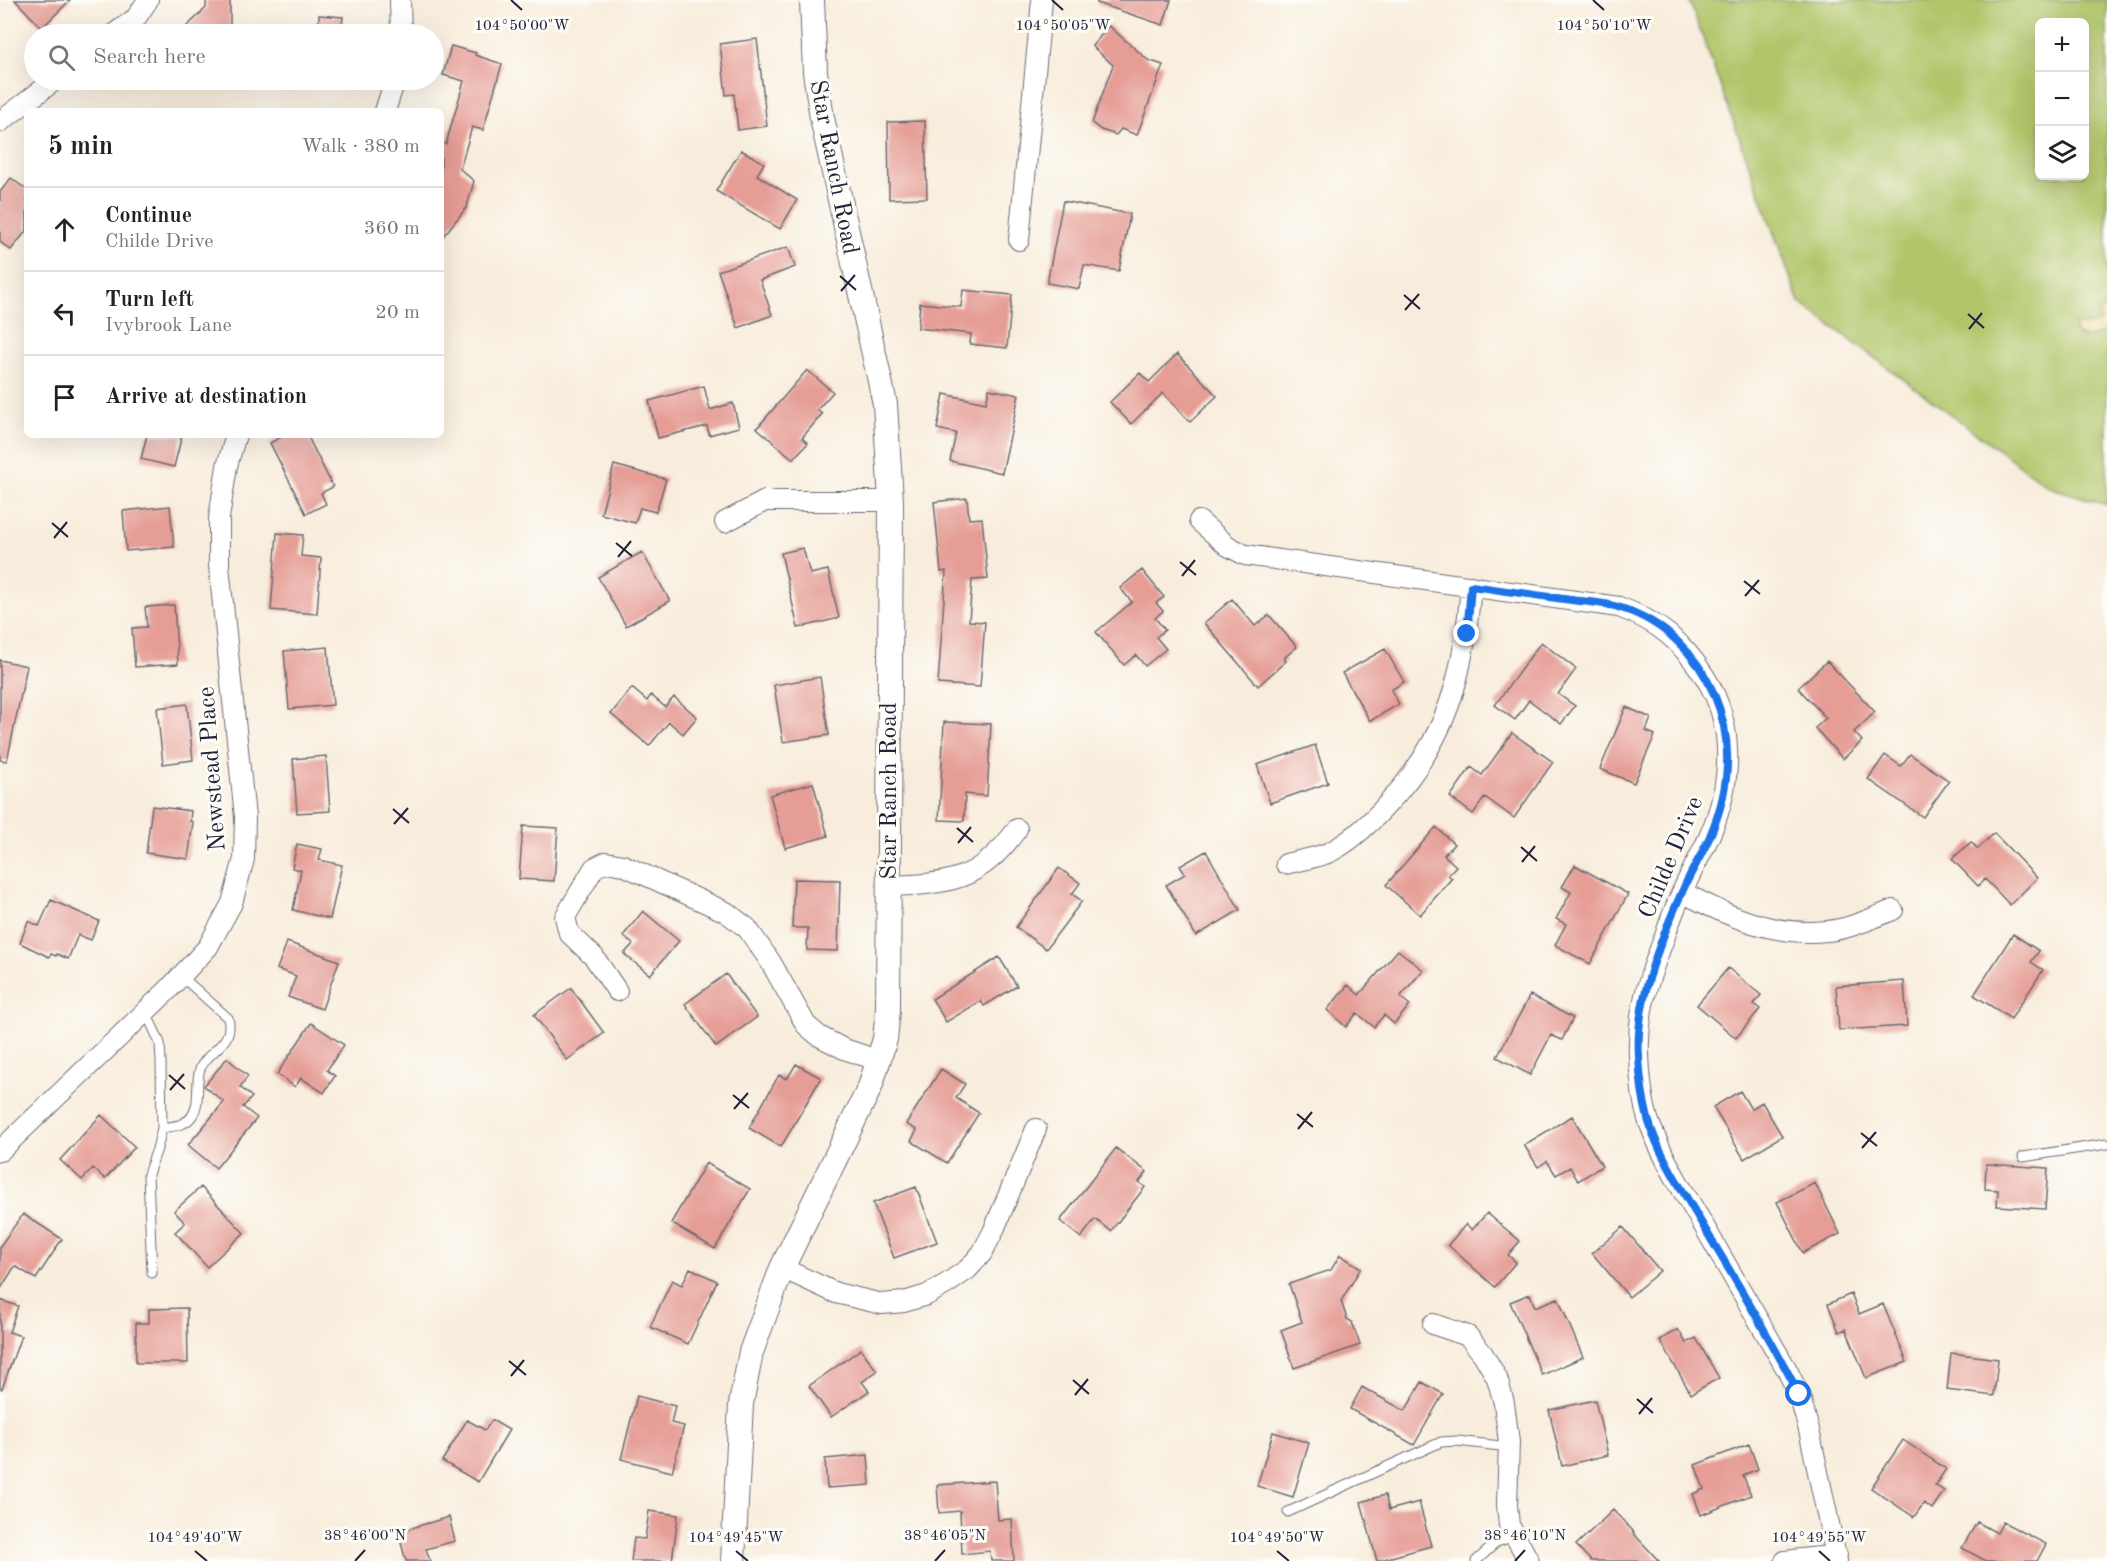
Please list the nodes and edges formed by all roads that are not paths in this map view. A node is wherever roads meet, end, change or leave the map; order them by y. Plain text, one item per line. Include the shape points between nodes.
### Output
1 (148, 0) edge
2 (400, 0) edge
3 (812, 0) edge
4 (1042, 0) edge
5 (128, 24) edge
6 (401, 24) edge
7 (42, 90) edge
8 (392, 90) edge
9 (386, 108) edge
10 (0, 122) edge
11 (1019, 240) dead end
12 (235, 438) edge
13 (891, 501) junction
14 (1199, 521) dead end
15 (725, 522) dead end
16 (1471, 586) junction
17 (1017, 829) dead end
18 (1286, 864) dead end
19 (888, 886) junction
20 (1682, 892) junction
21 (1893, 910) dead end
22 (181, 976) junction
23 (617, 991) dead end
24 (146, 1012) junction
25 (880, 1061) junction
26 (162, 1128) junction
27 (1036, 1130) dead end
28 (2107, 1144) edge
29 (0, 1151) edge
30 (2023, 1157) dead end
31 (782, 1268) junction
32 (152, 1273) dead end
33 (1433, 1324) dead end
34 (1509, 1447) junction
35 (1288, 1512) dead end
36 (1514, 1536) junction
37 (1837, 1558) edge
38 (733, 1561) edge
39 (1476, 1561) edge
40 (1529, 1561) edge
41 (1785, 1561) edge

1 - 5 street
2 - 6 street
3 - 13 street, Star Ranch Road via 815,72 822,118 885,404
4 - 11 street
7 - 10 street
8 - 9 street
12 - 22 street, Newstead Place via 219,518 219,566 245,817 244,859 232,903 213,939
13 - 15 street via 765,501
13 - 19 street, Star Ranch Road
14 - 16 street, Childe Drive via 1245,555
16 - 18 street via 1459,675 1449,709 1428,750 1394,798 1352,837 1330,852
16 - 20 street, Childe Drive via 1619,607 1670,634 1698,666 1720,708 1728,757 1720,808
17 - 19 street via 993,859 954,880
19 - 25 street, Star Ranch Road via 888,1010
20 - 21 street via 1752,924 1799,933 1828,932
20 - 37 street, Childe Drive via 1642,999 1639,1056 1648,1120 1675,1176 1799,1394
22 - 24 street, Newstead Place
22 - 26 lane via 228,1018 230,1025 219,1048 199,1071 192,1116 180,1125
23 - 25 street via 594,957 569,933 565,917 594,868 606,862 726,912 759,943 806,1025 844,1049
24 - 26 lane via 160,1043
24 - 29 street, Newstead Place
25 - 31 street, Star Ranch Road
26 - 32 lane via 148,1174
27 - 31 street via 982,1253 968,1269 927,1295 882,1304 837,1293
28 - 30 lane
31 - 38 street, Star Ranch Road via 751,1352 741,1404
33 - 34 street via 1468,1336 1483,1354 1502,1395
34 - 35 lane via 1441,1442
34 - 36 street via 1507,1505
36 - 39 lane via 1497,1542
36 - 40 street
37 - 41 street

